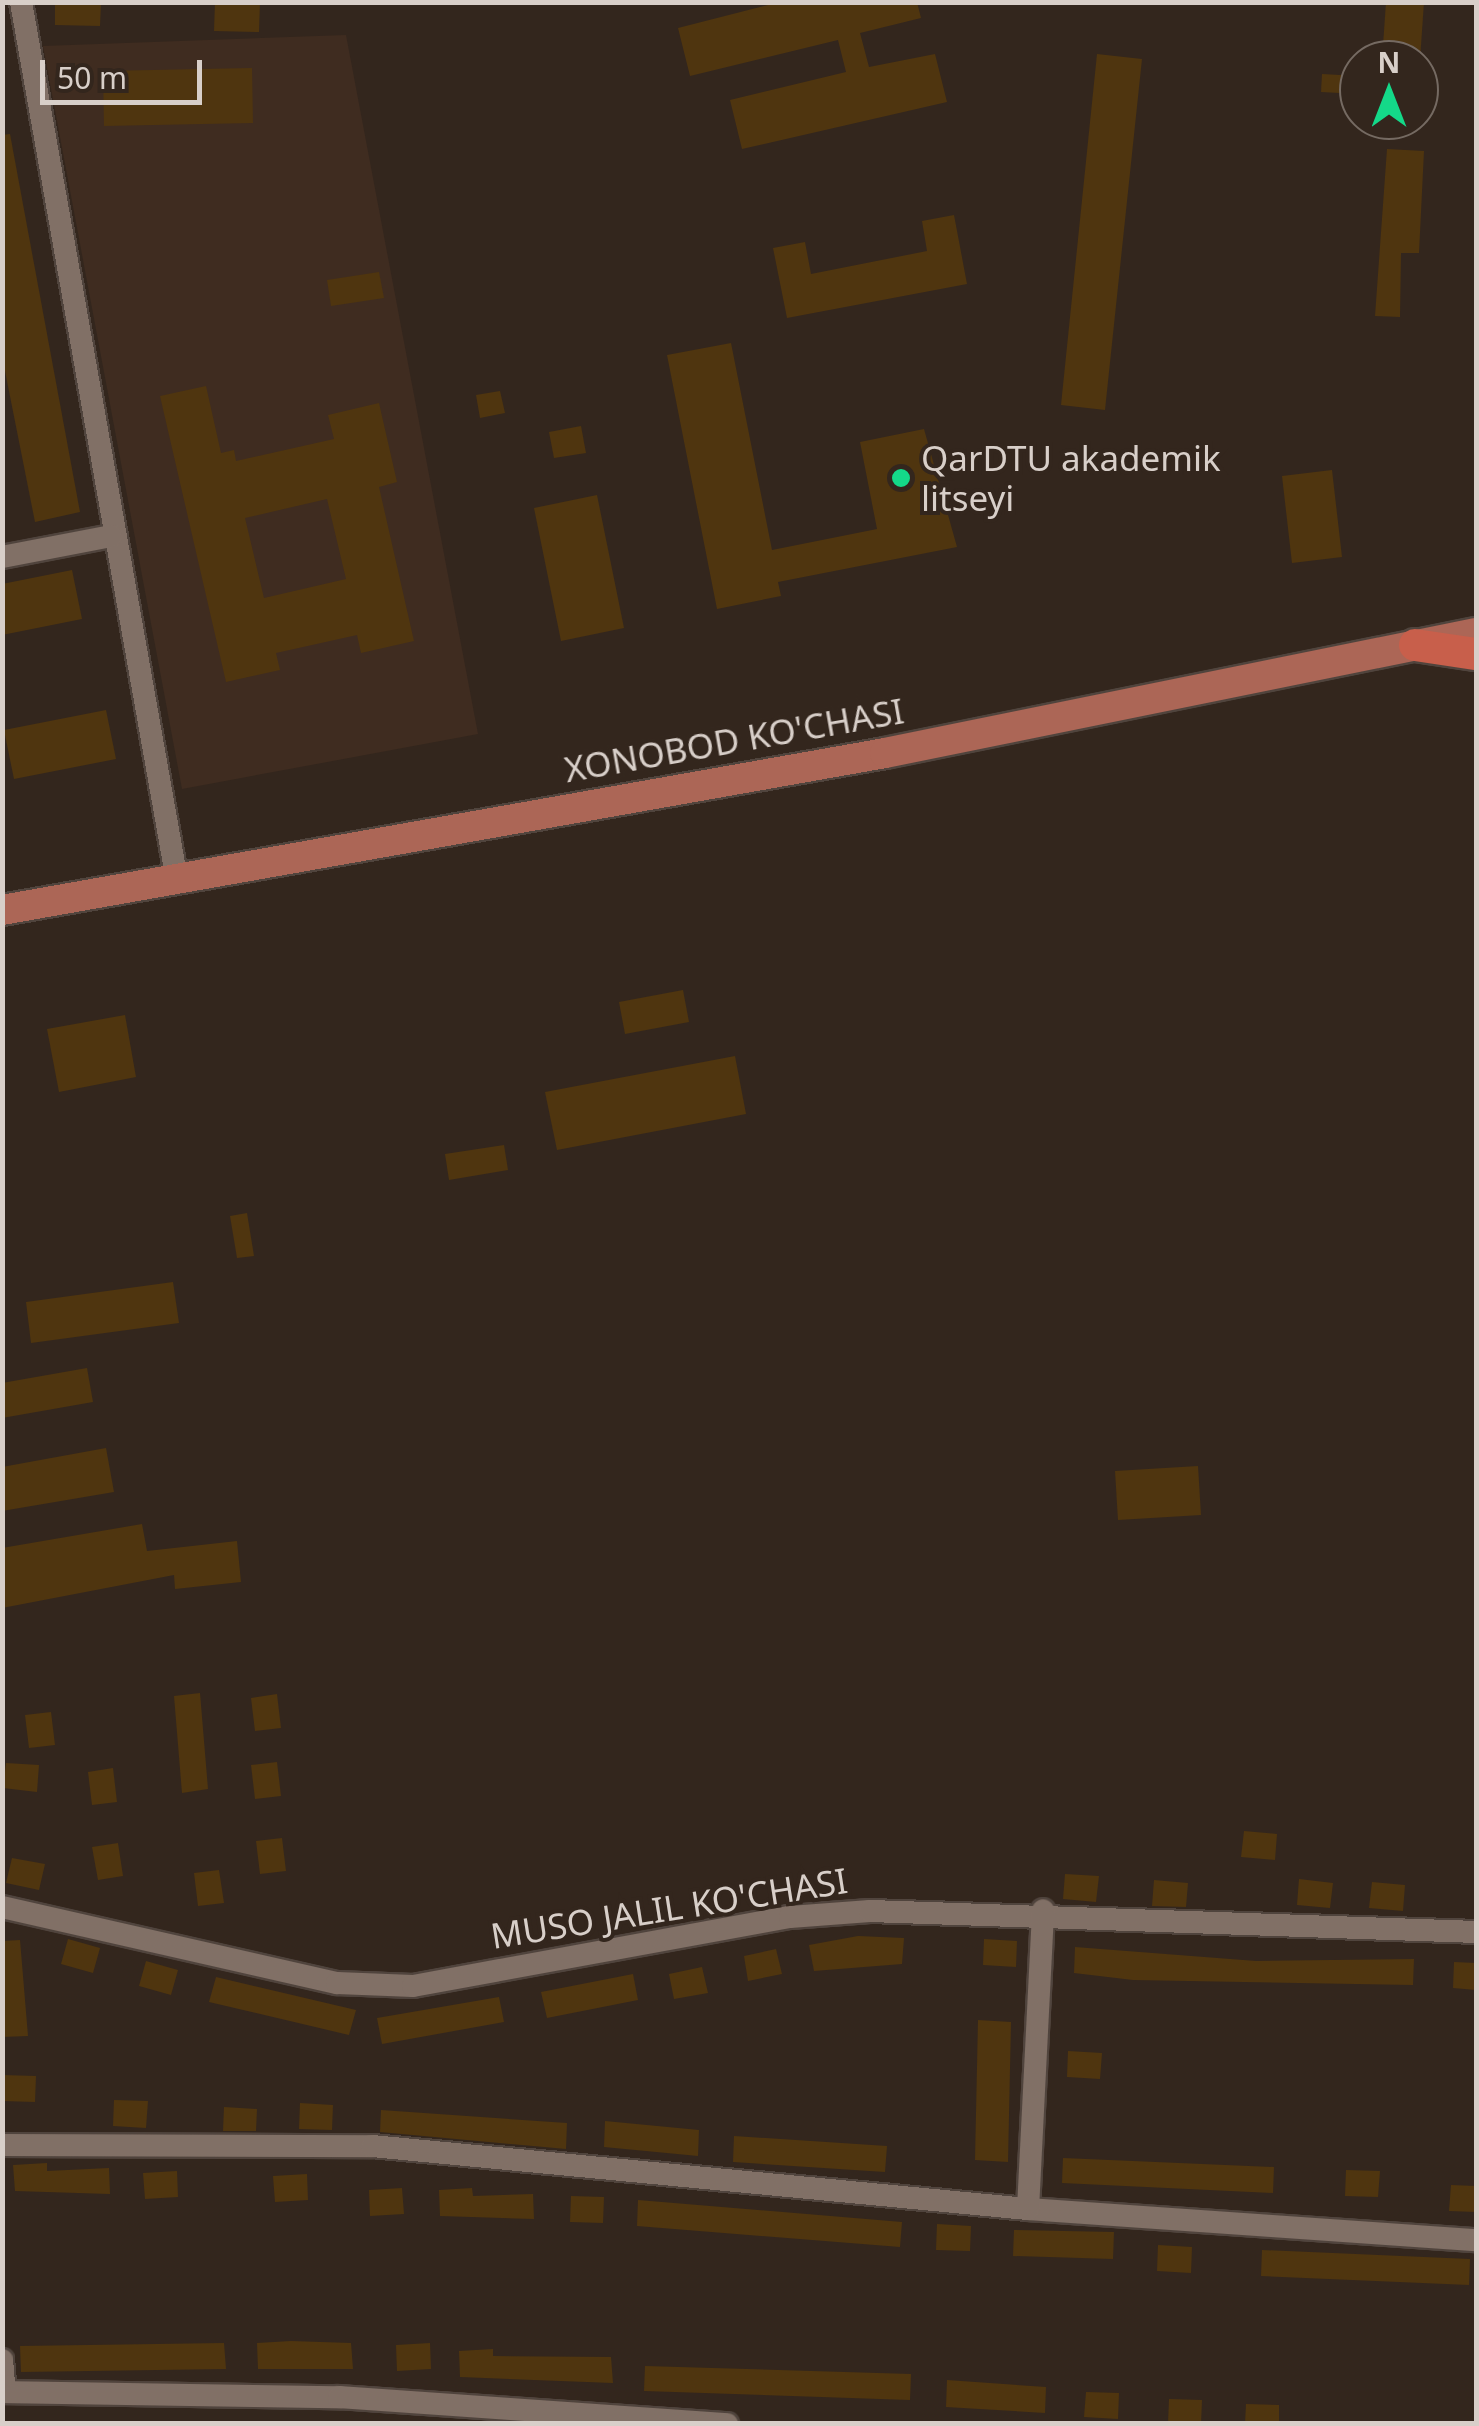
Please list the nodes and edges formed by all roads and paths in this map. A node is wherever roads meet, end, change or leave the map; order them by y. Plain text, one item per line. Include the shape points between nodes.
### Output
1 (21, 2) edge
2 (112, 536) junction
3 (2, 557) edge
4 (1476, 632) edge
5 (1415, 645) junction
6 (1476, 654) edge
7 (176, 875) junction
8 (2, 910) edge
9 (2, 1907) edge
10 (1043, 1910) junction
11 (1476, 1932) edge
12 (2, 2145) edge
13 (1028, 2209) junction
14 (1476, 2240) edge
15 (2, 2360) edge
16 (4, 2392) edge
17 (727, 2424) edge

1 - 2 street
2 - 3 street
2 - 7 street
4 - 5 main road, XONOBOD KO'CHASI
5 - 6 highway
5 - 7 main road, XONOBOD KO'CHASI via 884,753
7 - 8 main road, XONOBOD KO'CHASI
9 - 10 street, MUSO JALIL KO'CHASI via 338,1983 413,1986 790,1917
10 - 11 street, MUSO JALIL KO'CHASI
10 - 13 street
12 - 13 street via 372,2146
13 - 14 street
15 - 16 street
16 - 17 street via 339,2397

